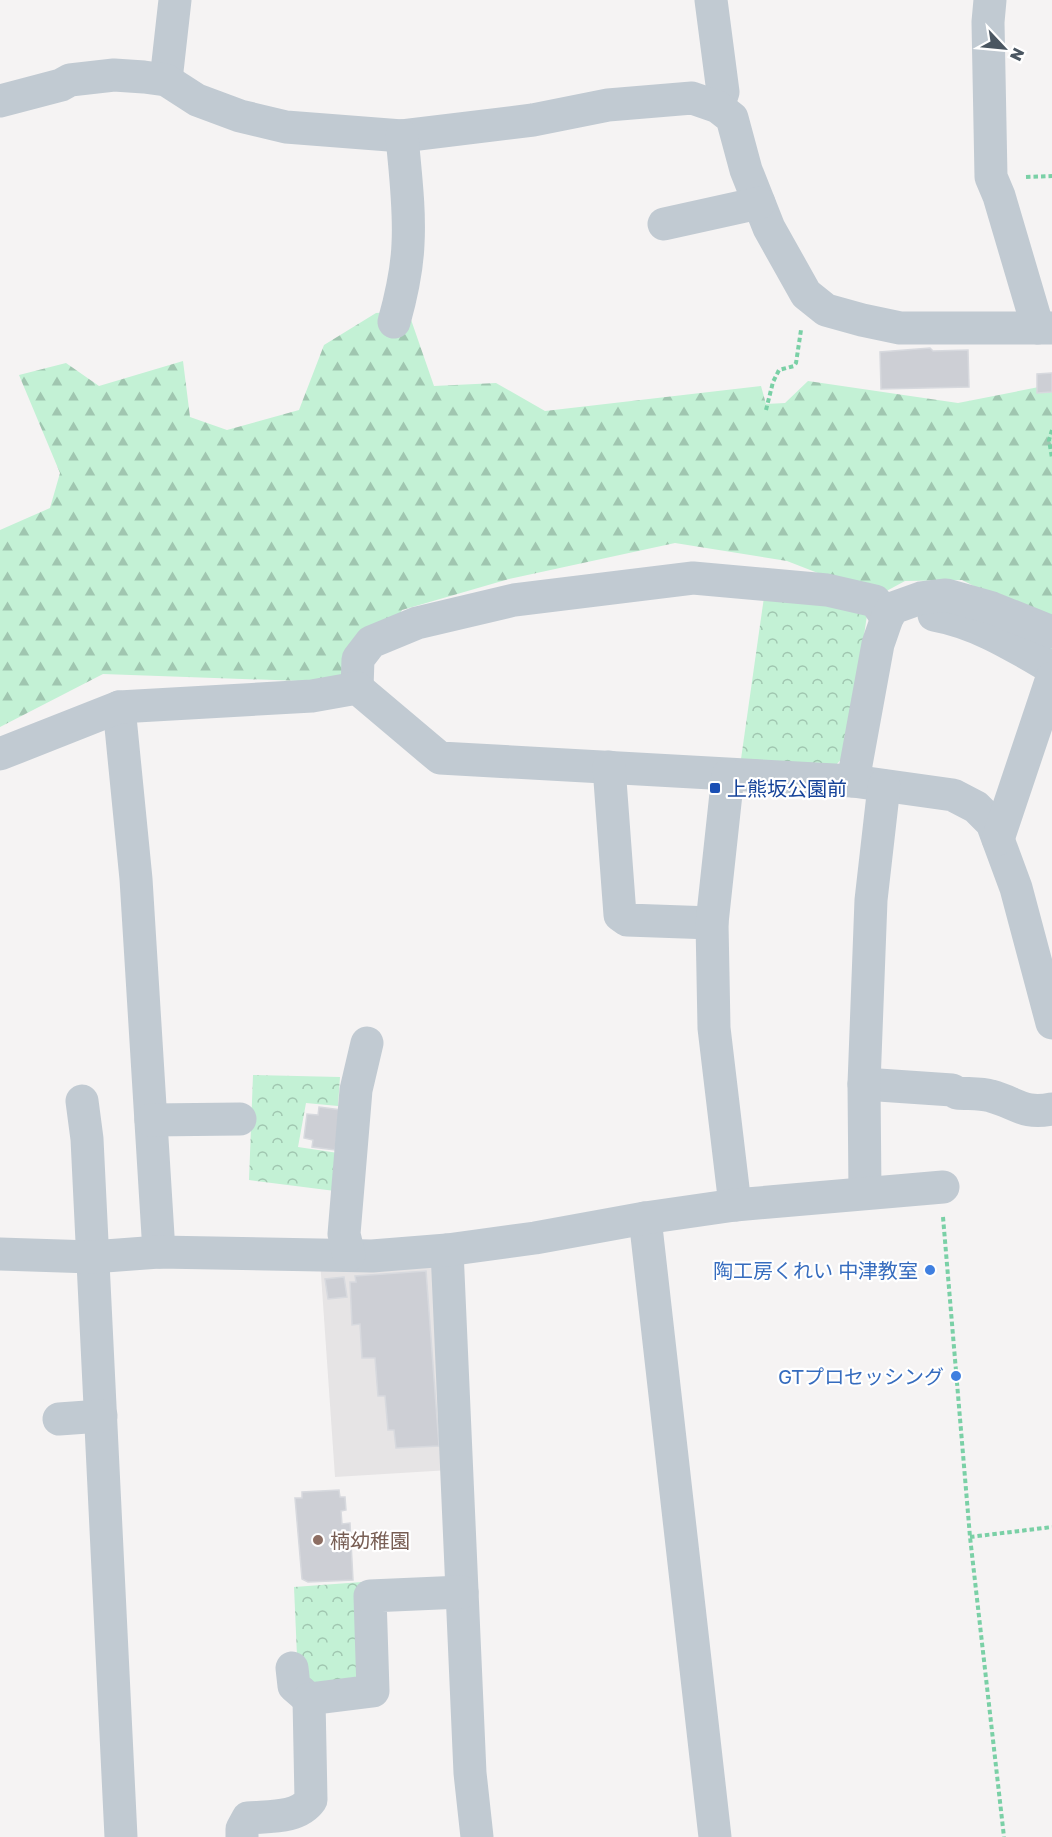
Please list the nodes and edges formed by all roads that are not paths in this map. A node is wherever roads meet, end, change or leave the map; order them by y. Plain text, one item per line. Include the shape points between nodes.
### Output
1 (175, 0) edge
2 (711, 0) edge
3 (990, 0) edge
4 (166, 81) junction
5 (0, 101) edge
6 (718, 107) junction
7 (402, 136) junction
8 (759, 204) junction
9 (664, 224) dead end
10 (394, 322) dead end
11 (1045, 328) edge
12 (890, 613) junction
13 (1052, 632) edge
14 (1052, 668) edge
15 (1052, 678) edge
16 (357, 688) junction
17 (119, 707) junction
18 (0, 754) edge
19 (609, 767) junction
20 (728, 775) junction
21 (869, 783) junction
22 (998, 839) junction
23 (712, 923) junction
24 (1052, 1023) edge
25 (371, 1062) dead end
26 (864, 1084) junction
27 (82, 1101) dead end
28 (1052, 1109) edge
29 (240, 1119) dead end
30 (151, 1120) junction
31 (943, 1187) road end
32 (865, 1193) junction
33 (735, 1205) junction
34 (645, 1218) junction
35 (447, 1250) junction
36 (159, 1252) junction
37 (0, 1254) edge
38 (349, 1255) junction
39 (92, 1257) junction
40 (101, 1416) junction
41 (59, 1419) dead end
42 (462, 1593) junction
43 (292, 1668) dead end
44 (309, 1700) junction
45 (121, 1837) edge
46 (242, 1837) edge
47 (477, 1837) edge
48 (715, 1837) edge

1 - 4 street
2 - 6 street via 723,92
3 - 11 street via 994,120 991,177
4 - 5 street via 114,75 70,80
4 - 7 street via 197,100 274,124
6 - 7 street via 692,98 658,100
6 - 8 street via 732,118
7 - 10 street via 408,246
8 - 9 street
8 - 11 street via 791,271 812,301 826,310 900,328
12 - 13 street via 921,598 946,596 992,608
12 - 14 street via 953,619 997,636
12 - 16 street via 875,601 827,590 693,578 514,600 417,623 371,642 358,659
12 - 21 street via 878,644
15 - 22 street
16 - 17 street via 312,696
16 - 19 street via 440,758
17 - 18 street
17 - 30 street via 136,879
19 - 20 street
19 - 23 street via 620,915 627,920
20 - 21 street
20 - 23 street
21 - 22 street via 953,795 976,807 992,823
21 - 26 street via 871,900
22 - 24 street via 1016,888
23 - 33 street via 714,1028
25 - 38 street via 356,1090 344,1234
26 - 28 street via 952,1090 991,1096 1027,1111
26 - 32 street
27 - 39 street
29 - 30 street
30 - 36 street
31 - 32 street
32 - 33 street
33 - 34 street
34 - 35 street
34 - 48 street
35 - 38 street
35 - 42 street
36 - 38 street
36 - 39 street
37 - 39 street
39 - 40 street
40 - 41 street
40 - 45 street
42 - 44 street via 370,1596 373,1691
42 - 47 street via 470,1773
43 - 44 street via 294,1686
44 - 46 street via 311,1800 297,1812 248,1818

